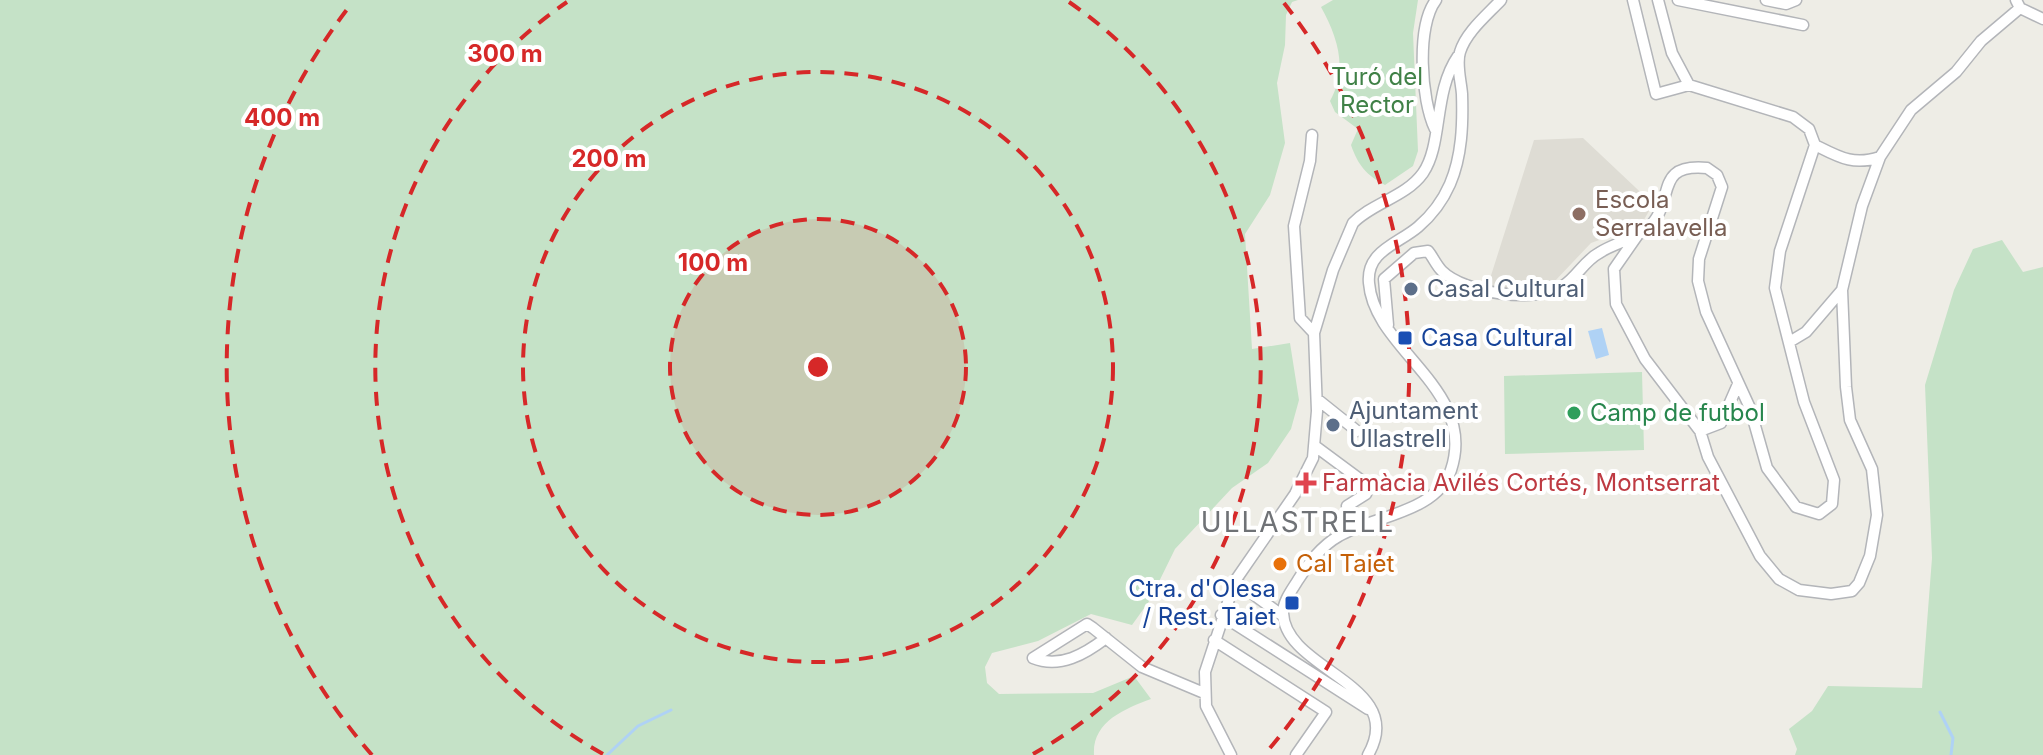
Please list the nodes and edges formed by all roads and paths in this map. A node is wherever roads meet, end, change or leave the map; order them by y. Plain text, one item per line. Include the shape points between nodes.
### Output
1 (1436, 0) edge
2 (1501, 0) edge
3 (1633, 0) edge
4 (1658, 0) edge
5 (1666, 0) edge
6 (1678, 0) edge
7 (1766, 0) edge
8 (1796, 0) edge
9 (1714, 4) edge
10 (2018, 4) edge
11 (2043, 19) edge
12 (1803, 25) dead end
13 (1459, 54) junction
14 (1689, 85) junction
15 (1435, 129) junction
16 (1312, 135) dead end
17 (1815, 145) junction
18 (1880, 157) junction
19 (1637, 236) junction
20 (1842, 290) junction
21 (1388, 325) junction
22 (1314, 333) junction
23 (1791, 341) junction
24 (1738, 384) junction
25 (1317, 399) junction
26 (1357, 431) dead end
27 (1700, 431) junction
28 (1315, 446) junction
29 (1347, 506) dead end
30 (1235, 581) junction
31 (1221, 615) junction
32 (1283, 616) junction
33 (1106, 638) junction
34 (1214, 640) junction
35 (1204, 693) junction
36 (1371, 711) junction
37 (1231, 755) edge
38 (1296, 755) edge
39 (1368, 755) edge

1 - 15 street via 1423,39 1427,107
2 - 13 street
3 - 14 street via 1656,94
4 - 5 street
4 - 14 street via 1672,53
6 - 9 street
7 - 8 street
9 - 12 street
10 - 11 street
10 - 18 street via 1956,72 1911,110
13 - 15 street via 1449,72
13 - 21 street via 1462,119 1451,182 1425,221 1377,255 1370,268 1371,296
14 - 17 street via 1793,117 1809,129
15 - 22 street via 1430,159 1417,180 1353,223
16 - 22 street via 1294,226 1300,318
17 - 18 street via 1854,163
17 - 23 street via 1775,280
18 - 20 street
19 - 21 street via 1595,254 1564,286 1535,295 1503,295 1452,277 1422,250 1384,279
19 - 24 street via 1660,214 1674,171 1707,168 1722,181 1702,246 1698,281
19 - 27 street via 1614,269 1616,304 1645,359
20 - 23 street via 1806,332
20 - 27 street via 1848,408 1872,469 1877,515 1870,556 1856,588 1819,594 1779,579 1750,536
21 - 32 street via 1445,404 1454,447 1451,471 1419,503 1329,544 1294,586
22 - 25 street
23 - 24 street via 1804,402 1834,480 1834,497 1824,512 1801,511 1776,482
24 - 27 street via 1721,423
25 - 26 street
25 - 28 street
28 - 29 street via 1369,486
28 - 30 street via 1295,494
30 - 31 street
30 - 32 street
31 - 34 street
31 - 36 street
32 - 36 street via 1295,639 1353,687
33 - 33 street via 1087,624 1033,658 1074,658
33 - 35 street via 1142,667
34 - 35 street
34 - 38 street via 1326,712
35 - 37 street
36 - 39 street via 1377,732

